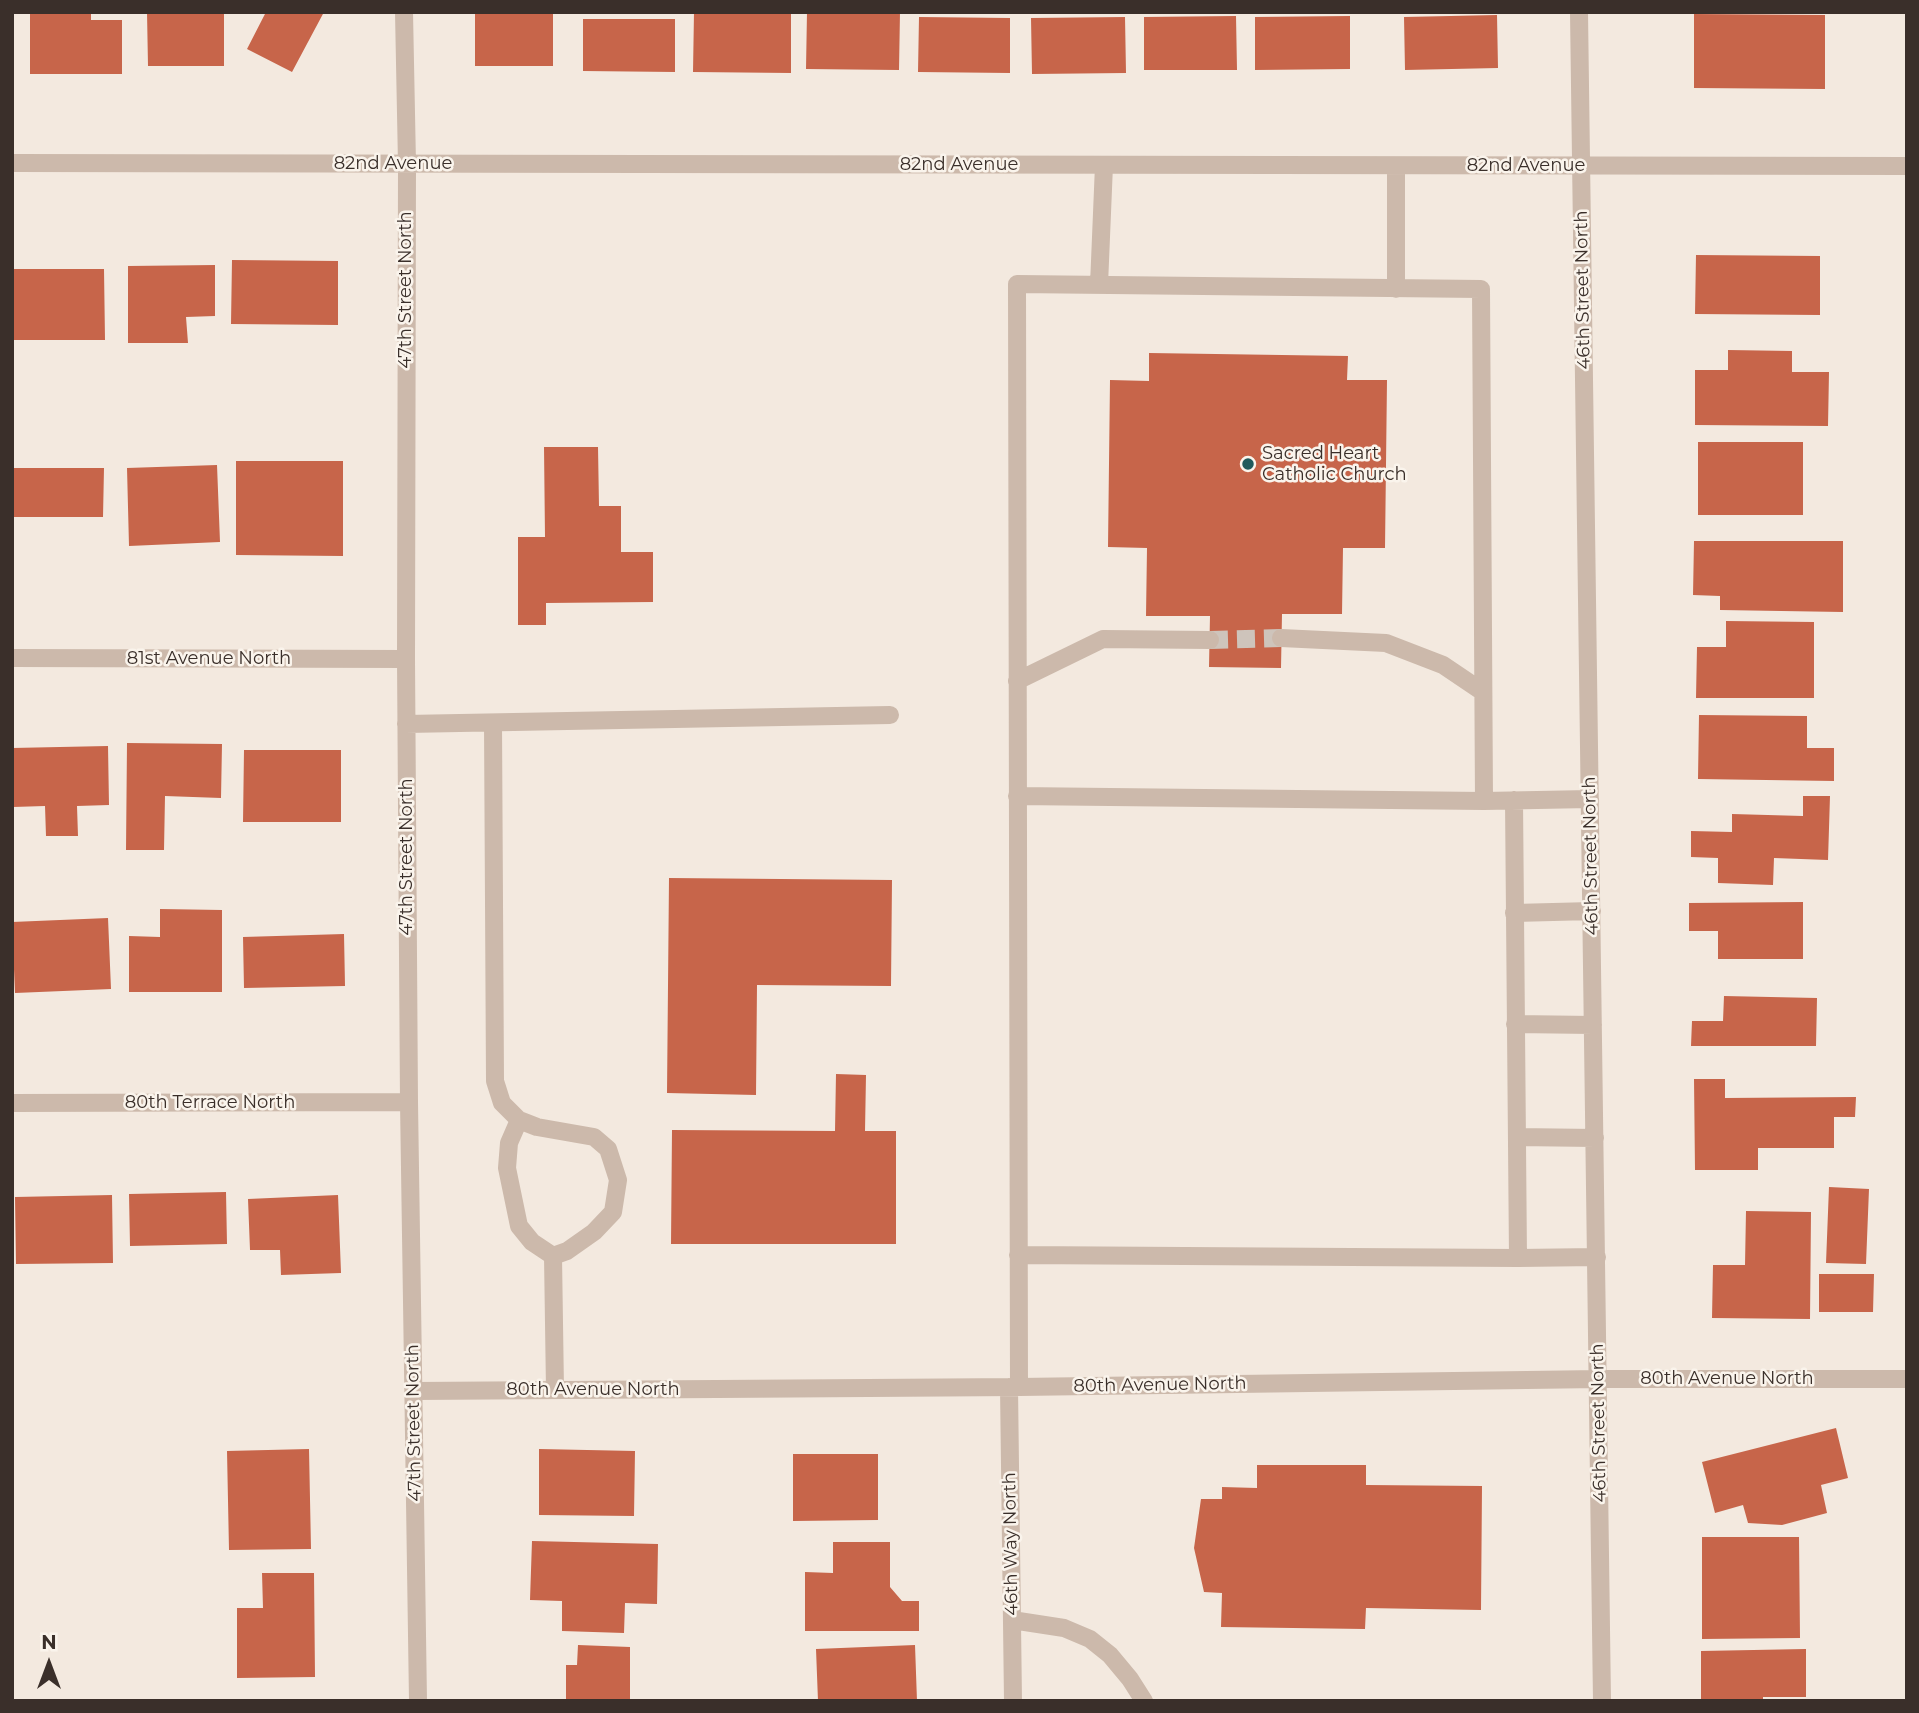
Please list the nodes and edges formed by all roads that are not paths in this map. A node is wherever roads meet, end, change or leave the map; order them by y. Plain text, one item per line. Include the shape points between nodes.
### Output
1 (404, 12) edge
2 (1579, 12) edge
3 (12, 163) edge
4 (407, 164) junction
5 (1104, 165) junction
6 (1396, 166) junction
7 (1581, 166) junction
8 (1907, 166) edge
9 (1099, 285) junction
10 (1396, 289) junction
11 (1281, 638) tunnel mouth
12 (1210, 640) tunnel mouth
13 (12, 659) edge
14 (406, 659) junction
15 (1017, 681) junction
16 (1483, 692) junction
17 (890, 715) dead end
18 (493, 723) junction
19 (406, 724) junction
20 (1017, 796) junction
21 (1590, 799) junction
22 (1514, 800) junction
23 (1484, 801) junction
24 (1592, 911) junction
25 (1514, 913) junction
26 (1516, 1024) junction
27 (1593, 1025) junction
28 (409, 1102) junction
29 (12, 1103) edge
30 (519, 1120) junction
31 (1517, 1137) junction
32 (1595, 1138) junction
33 (1018, 1255) junction
34 (553, 1256) junction
35 (1597, 1257) junction
36 (1518, 1258) junction
37 (1599, 1379) junction
38 (1907, 1379) edge
39 (1014, 1387) junction
40 (555, 1390) junction
41 (414, 1391) junction
42 (1012, 1620) junction
43 (418, 1701) edge
44 (1013, 1701) edge
45 (1144, 1701) edge
46 (1602, 1701) edge

1 - 4 street, 47th Street North
2 - 7 street, 46th Street North
3 - 4 street, 82nd Avenue
4 - 5 street, 82nd Avenue
4 - 14 street, 47th Street North
5 - 6 street, 82nd Avenue
5 - 9 street
6 - 7 street, 82nd Avenue
6 - 10 street
7 - 8 street, 82nd Avenue
7 - 21 street, 46th Street North
9 - 10 street
9 - 15 street, 46th Way North via 1017,284
10 - 16 street via 1481,289
11 - 16 street via 1387,643 1443,665
12 - 15 street via 1103,639
13 - 14 street, 81st Avenue North
14 - 19 street, 47th Street North
15 - 20 street, 46th Way North
16 - 23 street
17 - 18 street
18 - 19 street
18 - 30 street via 495,1081 502,1103
19 - 28 street, 47th Street North
20 - 23 street
20 - 33 street, 46th Way North
21 - 22 street
21 - 24 street, 46th Street North
22 - 23 street
22 - 25 street
24 - 25 street
24 - 27 street, 46th Street North
25 - 26 street
26 - 27 street
26 - 31 street
27 - 32 street, 46th Street North
28 - 29 street, 80th Terrace North
28 - 41 street, 47th Street North
30 - 34 street via 509,1143 510,1194 519,1226
30 - 34 street via 594,1137 608,1149 618,1180 612,1212 594,1232
31 - 32 street
31 - 36 street
32 - 35 street, 46th Street North
33 - 36 street
33 - 39 street, 46th Way North
34 - 40 street
35 - 36 street
35 - 37 street, 46th Street North
37 - 38 street, 80th Avenue North
37 - 39 street, 80th Avenue North
37 - 46 street, 46th Street North
39 - 40 street, 80th Avenue North
39 - 42 street, 46th Way North
40 - 41 street, 80th Avenue North
41 - 43 street, 47th Street North
42 - 44 street, 46th Way North
42 - 45 street via 1064,1628 1090,1639 1110,1655

